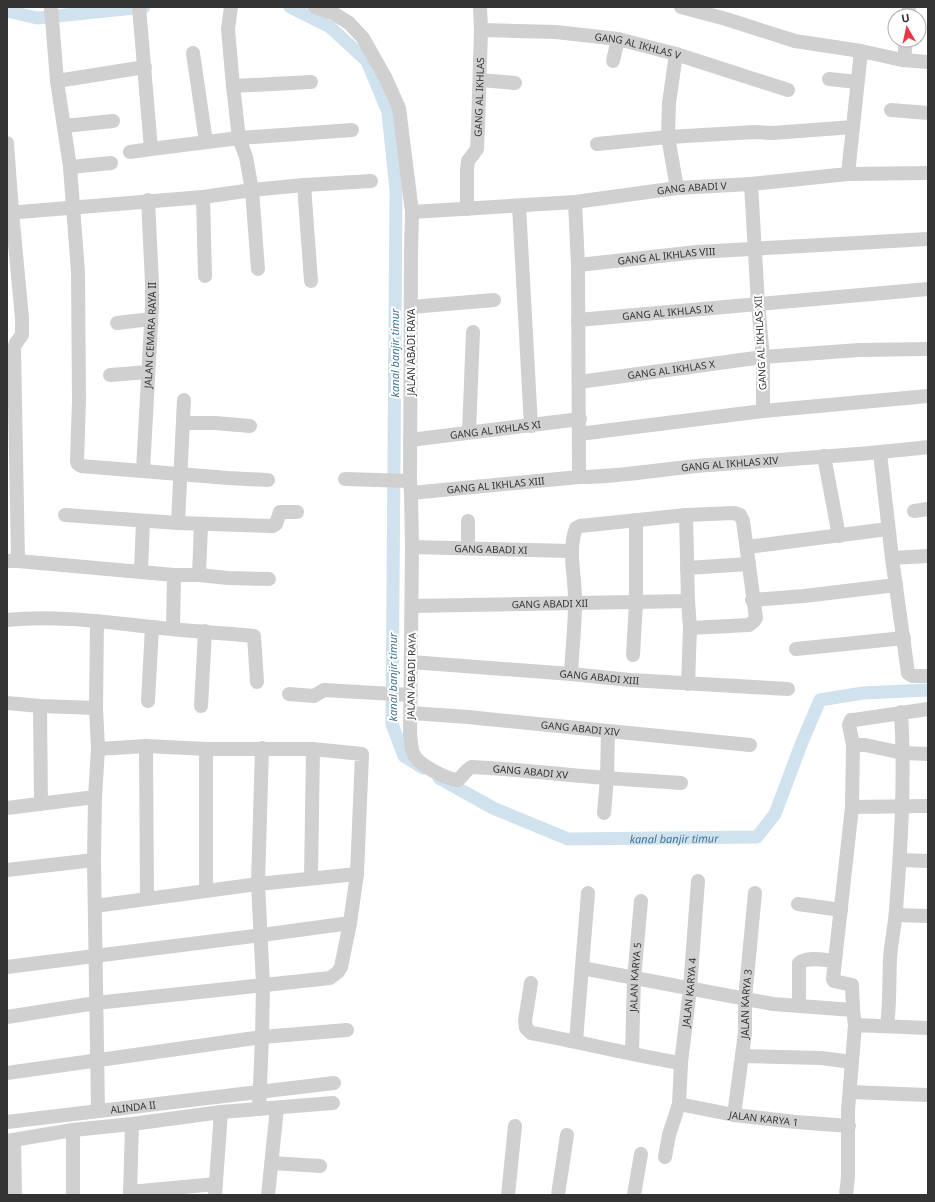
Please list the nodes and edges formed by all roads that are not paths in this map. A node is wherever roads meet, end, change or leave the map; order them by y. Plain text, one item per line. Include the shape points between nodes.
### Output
1 (315, 7) edge
2 (480, 7) edge
3 (681, 7) edge
4 (140, 12) edge
5 (230, 12) edge
6 (52, 14) edge
7 (481, 30) junction
8 (618, 39) junction
9 (905, 48) edge
10 (861, 51) junction
11 (193, 52) dead end
12 (676, 54) junction
13 (904, 60) junction
14 (613, 61) dead end
15 (928, 62) edge
16 (145, 66) junction
17 (829, 79) dead end
18 (480, 80) junction
19 (57, 81) junction
20 (311, 82) dead end
21 (857, 82) junction
22 (515, 83) dead end
23 (233, 86) junction
24 (788, 90) dead end
25 (891, 110) dead end
26 (928, 113) edge
27 (113, 121) dead end
28 (64, 126) junction
29 (853, 127) junction
30 (352, 130) dead end
31 (668, 137) junction
32 (239, 138) junction
33 (206, 142) junction
34 (7, 143) edge
35 (597, 144) dead end
36 (151, 149) junction
37 (130, 152) dead end
38 (111, 163) dead end
39 (8, 167) edge
40 (70, 167) junction
41 (928, 173) edge
42 (848, 174) junction
43 (371, 181) dead end
44 (751, 184) junction
45 (304, 185) junction
46 (677, 188) junction
47 (252, 190) junction
48 (203, 197) junction
49 (148, 200) junction
50 (575, 202) junction
51 (519, 206) junction
52 (73, 207) junction
53 (467, 209) junction
54 (9, 212) edge
55 (412, 212) junction
56 (928, 239) edge
57 (755, 248) junction
58 (11, 256) edge
59 (578, 266) junction
60 (258, 269) dead end
61 (205, 276) dead end
62 (311, 281) dead end
63 (928, 289) edge
64 (494, 300) dead end
65 (758, 304) junction
66 (411, 307) junction
67 (151, 319) junction
68 (578, 320) junction
69 (116, 323) dead end
70 (473, 332) dead end
71 (928, 349) edge
72 (763, 357) junction
73 (148, 372) junction
74 (110, 375) dead end
75 (579, 382) junction
76 (928, 396) edge
77 (184, 400) dead end
78 (763, 412) junction
79 (580, 419) junction
80 (184, 423) junction
81 (250, 426) dead end
82 (531, 426) junction
83 (469, 432) junction
84 (579, 434) junction
85 (410, 440) junction
86 (928, 447) edge
87 (880, 453) junction
88 (824, 456) junction
89 (143, 470) junction
90 (180, 474) junction
91 (579, 477) junction
92 (345, 479) dead end
93 (268, 480) dead end
94 (401, 484) junction
95 (928, 509) edge
96 (914, 511) dead end
97 (297, 512) dead end
98 (65, 515) dead end
99 (686, 515) junction
100 (636, 520) junction
101 (143, 521) junction
102 (468, 521) dead end
103 (178, 523) junction
104 (201, 524) junction
105 (888, 529) junction
106 (838, 536) junction
107 (412, 547) junction
108 (747, 547) junction
109 (468, 548) junction
110 (571, 551) junction
111 (928, 556) edge
112 (892, 558) junction
113 (13, 561) edge
114 (749, 564) junction
115 (687, 568) junction
116 (141, 571) junction
117 (174, 574) junction
118 (199, 575) junction
119 (269, 579) dead end
120 (896, 585) junction
121 (752, 600) junction
122 (688, 601) junction
123 (636, 602) junction
124 (575, 603) junction
125 (412, 606) junction
126 (7, 620) edge
127 (97, 620) junction
128 (152, 627) junction
129 (690, 628) junction
130 (173, 629) junction
131 (205, 631) junction
132 (904, 638) junction
133 (796, 649) dead end
134 (633, 655) dead end
135 (411, 662) junction
136 (571, 674) junction
137 (928, 676) edge
138 (257, 682) dead end
139 (688, 684) junction
140 (788, 689) dead end
141 (289, 694) dead end
142 (406, 694) junction
143 (148, 701) dead end
144 (7, 703) edge
145 (40, 706) junction
146 (201, 706) dead end
147 (96, 708) junction
148 (928, 709) edge
149 (901, 712) junction
150 (411, 714) junction
151 (608, 731) junction
152 (410, 734) joint
153 (750, 745) dead end
154 (853, 745) junction
155 (146, 746) junction
156 (262, 748) junction
157 (98, 749) junction
158 (206, 749) junction
159 (313, 749) junction
160 (903, 753) junction
161 (928, 754) edge
162 (607, 778) junction
163 (681, 783) dead end
164 (94, 797) junction
165 (41, 804) junction
166 (902, 806) junction
167 (928, 806) edge
168 (852, 807) junction
169 (7, 808) edge
170 (604, 814) dead end
171 (94, 860) junction
172 (900, 860) junction
173 (928, 861) edge
174 (7, 870) edge
175 (357, 874) junction
176 (311, 878) junction
177 (698, 881) dead end
178 (258, 884) junction
179 (206, 890) junction
180 (588, 893) dead end
181 (755, 893) dead end
182 (147, 899) junction
183 (641, 901) dead end
184 (798, 904) dead end
185 (95, 906) junction
186 (841, 910) junction
187 (896, 915) junction
188 (928, 916) edge
189 (350, 923) junction
190 (262, 936) junction
191 (95, 956) junction
192 (835, 961) junction
193 (7, 967) edge
194 (582, 968) junction
195 (634, 978) junction
196 (531, 983) dead end
197 (263, 984) junction
198 (690, 989) junction
199 (745, 999) junction
200 (96, 1003) junction
201 (799, 1006) junction
202 (853, 1010) junction
203 (7, 1017) edge
204 (855, 1025) junction
205 (887, 1026) junction
206 (928, 1028) edge
207 (347, 1030) dead end
208 (262, 1037) junction
209 (576, 1041) junction
210 (632, 1053) junction
211 (742, 1056) junction
212 (98, 1061) junction
213 (852, 1062) junction
214 (681, 1063) junction
215 (7, 1073) edge
216 (334, 1083) dead end
217 (259, 1091) junction
218 (850, 1092) junction
219 (928, 1095) edge
220 (333, 1104) dead end
221 (679, 1104) junction
222 (259, 1108) junction
223 (277, 1108) junction
224 (98, 1110) junction
225 (221, 1112) junction
226 (734, 1115) junction
227 (7, 1122) edge
228 (132, 1124) junction
229 (515, 1126) dead end
230 (849, 1126) junction
231 (73, 1130) junction
232 (567, 1135) dead end
233 (10, 1140) edge
234 (641, 1154) dead end
235 (665, 1157) dead end
236 (272, 1163) junction
237 (320, 1166) dead end
238 (216, 1190) edge
239 (130, 1194) edge
240 (15, 1195) edge
241 (73, 1195) edge
242 (268, 1195) edge
243 (508, 1195) edge
244 (558, 1195) edge
245 (634, 1195) edge
246 (846, 1195) edge

1 - 55 street, JALAN ABADI RAYA via 333,13 349,23 363,38 386,79 399,108
2 - 7 street, GANG AL IKHLAS
3 - 10 street via 795,41
4 - 16 street
5 - 23 street via 228,29
6 - 19 street
7 - 8 street, GANG AL IKHLAS V via 556,32
7 - 18 street, GANG AL IKHLAS
8 - 12 street, GANG AL IKHLAS V
8 - 14 street
9 - 13 street
10 - 13 street
10 - 21 street
11 - 33 street
12 - 24 street, GANG AL IKHLAS V
12 - 31 street via 669,103
13 - 15 street
16 - 19 street
16 - 36 street
17 - 21 street
18 - 22 street
18 - 53 street, GANG AL IKHLAS via 477,149 468,161 467,169
19 - 28 street
20 - 23 street
21 - 29 street
23 - 32 street
25 - 26 street
27 - 28 street
28 - 40 street
29 - 31 street
29 - 42 street
30 - 32 street
31 - 35 street
31 - 46 street
32 - 33 street
32 - 47 street via 246,157
33 - 36 street
34 - 39 street
36 - 37 street
38 - 40 street
39 - 54 street
40 - 52 street
41 - 42 street, GANG ABADI V
42 - 44 street, GANG ABADI V
43 - 45 street
44 - 46 street, GANG ABADI V
44 - 57 street, GANG AL IKHLAS XII
45 - 47 street
45 - 62 street
46 - 50 street, GANG ABADI V
47 - 48 street
47 - 60 street
48 - 49 street
48 - 61 street
49 - 52 street
49 - 67 street, JALAN CEMARA RAYA II
50 - 51 street, GANG ABADI V
50 - 59 street
51 - 53 street, GANG ABADI V
51 - 82 street
52 - 54 street
52 - 89 street via 78,272 80,400 77,461 81,466
53 - 55 street, GANG ABADI V
54 - 58 street
55 - 66 street, JALAN ABADI RAYA
56 - 57 street, GANG AL IKHLAS VIII
57 - 59 street, GANG AL IKHLAS VIII
57 - 65 street, GANG AL IKHLAS XII
58 - 113 street via 22,318 22,335 14,348
59 - 68 street
63 - 65 street, GANG AL IKHLAS IX
64 - 66 street
65 - 68 street, GANG AL IKHLAS IX
65 - 72 street, GANG AL IKHLAS XII
66 - 85 street, JALAN ABADI RAYA
67 - 69 street
67 - 73 street, JALAN CEMARA RAYA II
68 - 75 street
70 - 83 street
71 - 72 street, GANG AL IKHLAS X via 859,350
72 - 75 street, GANG AL IKHLAS X
72 - 78 street, GANG AL IKHLAS XII
73 - 74 street
73 - 89 street, JALAN CEMARA RAYA II
75 - 79 street
76 - 78 street
77 - 80 street
78 - 84 street
79 - 82 street, GANG AL IKHLAS XI
79 - 84 street
80 - 81 street
80 - 90 street
82 - 83 street, GANG AL IKHLAS XI
83 - 85 street, GANG AL IKHLAS XI
84 - 91 street
85 - 94 street, JALAN ABADI RAYA
86 - 87 street, GANG AL IKHLAS XIV
87 - 88 street, GANG AL IKHLAS XIV
87 - 105 street
88 - 91 street, GANG AL IKHLAS XIV via 686,467 605,477
88 - 106 street
89 - 90 street
90 - 93 street
90 - 103 street
91 - 94 street, GANG AL IKHLAS XIII
92 - 94 street, GANG AL IKHLAS XIII
94 - 107 street, JALAN ABADI RAYA
95 - 96 street
97 - 104 street via 280,512 273,526
98 - 101 street
99 - 100 street
99 - 108 street via 740,515
99 - 115 street
100 - 110 street via 580,526 576,528
100 - 123 street
101 - 103 street
101 - 116 street
102 - 109 street
103 - 104 street
104 - 118 street
105 - 106 street
105 - 112 street
106 - 108 street
107 - 109 street, GANG ABADI XI
107 - 125 street, JALAN ABADI RAYA
108 - 114 street
109 - 110 street, GANG ABADI XI
110 - 124 street
111 - 112 street
112 - 120 street
113 - 116 street
114 - 115 street
114 - 121 street
115 - 122 street
116 - 117 street
117 - 118 street
117 - 130 street
118 - 119 street
120 - 121 street
120 - 132 street
121 - 129 street via 756,618 751,624
122 - 123 street, GANG ABADI XII
122 - 129 street
123 - 124 street, GANG ABADI XII
123 - 134 street
124 - 125 street, GANG ABADI XII
124 - 136 street
125 - 135 street, JALAN ABADI RAYA
126 - 127 street
127 - 128 street
127 - 147 street
128 - 130 street
128 - 143 street
129 - 139 street
130 - 131 street
131 - 138 street via 254,636
131 - 146 street
132 - 133 street
132 - 137 street via 909,674
135 - 136 street, GANG ABADI XIII
135 - 142 street, JALAN ABADI RAYA
136 - 139 street, GANG ABADI XIII
139 - 140 street, GANG ABADI XIII
141 - 142 street via 314,696 324,690
142 - 150 street, JALAN ABADI RAYA
144 - 145 street
145 - 147 street
145 - 165 street
147 - 157 street
148 - 149 street
149 - 154 street via 851,720 849,724
149 - 160 street
150 - 151 street, GANG ABADI XIV
150 - 152 street, JALAN ABADI RAYA
151 - 153 street, GANG ABADI XIV
151 - 162 street
152 - 162 street, GANG ABADI XV via 413,754 422,765 450,780 458,780 472,767 510,768
154 - 160 street
154 - 168 street
155 - 157 street
155 - 158 street
155 - 182 street
156 - 158 street
156 - 159 street
156 - 178 street
157 - 164 street
158 - 179 street
159 - 175 street via 362,754
159 - 176 street
160 - 161 street
160 - 166 street
162 - 163 street, GANG ABADI XV
162 - 170 street
164 - 165 street
164 - 171 street
165 - 169 street
166 - 167 street
166 - 168 street
166 - 172 street
168 - 186 street
171 - 174 street
171 - 185 street
172 - 173 street
172 - 187 street
175 - 176 street
175 - 189 street
176 - 178 street
177 - 198 street, JALAN KARYA 4
178 - 179 street
178 - 190 street
179 - 182 street
180 - 194 street
181 - 199 street, JALAN KARYA 3
182 - 185 street
183 - 195 street, JALAN KARYA 5
184 - 186 street
185 - 191 street
186 - 192 street
187 - 188 street
187 - 205 street via 890,958 890,1007
189 - 190 street
189 - 197 street via 341,967 330,978
190 - 191 street
190 - 197 street
191 - 193 street
191 - 200 street
192 - 201 street via 809,959 799,963
192 - 202 street via 833,980 852,985
194 - 195 street
194 - 209 street
195 - 198 street
195 - 210 street, JALAN KARYA 5
196 - 209 street via 526,1028 531,1033
197 - 200 street
197 - 208 street
198 - 199 street
198 - 214 street, JALAN KARYA 4
199 - 201 street
199 - 211 street, JALAN KARYA 3
200 - 203 street
200 - 212 street
201 - 202 street
202 - 204 street
204 - 205 street
204 - 213 street
205 - 206 street
207 - 208 street
208 - 212 street
208 - 217 street
209 - 210 street
210 - 214 street
211 - 213 street via 821,1058
211 - 226 street, JALAN KARYA 3
212 - 215 street
212 - 224 street
213 - 218 street
214 - 221 street, JALAN KARYA 4
216 - 217 street, ALINDA II
217 - 222 street
217 - 224 street, ALINDA II
218 - 219 street
218 - 230 street
220 - 223 street
221 - 226 street, JALAN KARYA 1
221 - 235 street, JALAN KARYA 4
222 - 223 street
222 - 225 street
223 - 236 street
224 - 227 street, ALINDA II
225 - 228 street
225 - 238 street
226 - 230 street, JALAN KARYA 1
228 - 231 street
228 - 239 street
229 - 243 street
230 - 246 street
231 - 233 street
231 - 241 street
232 - 244 street
233 - 240 street
234 - 245 street
236 - 237 street
236 - 242 street
238 - 239 street

